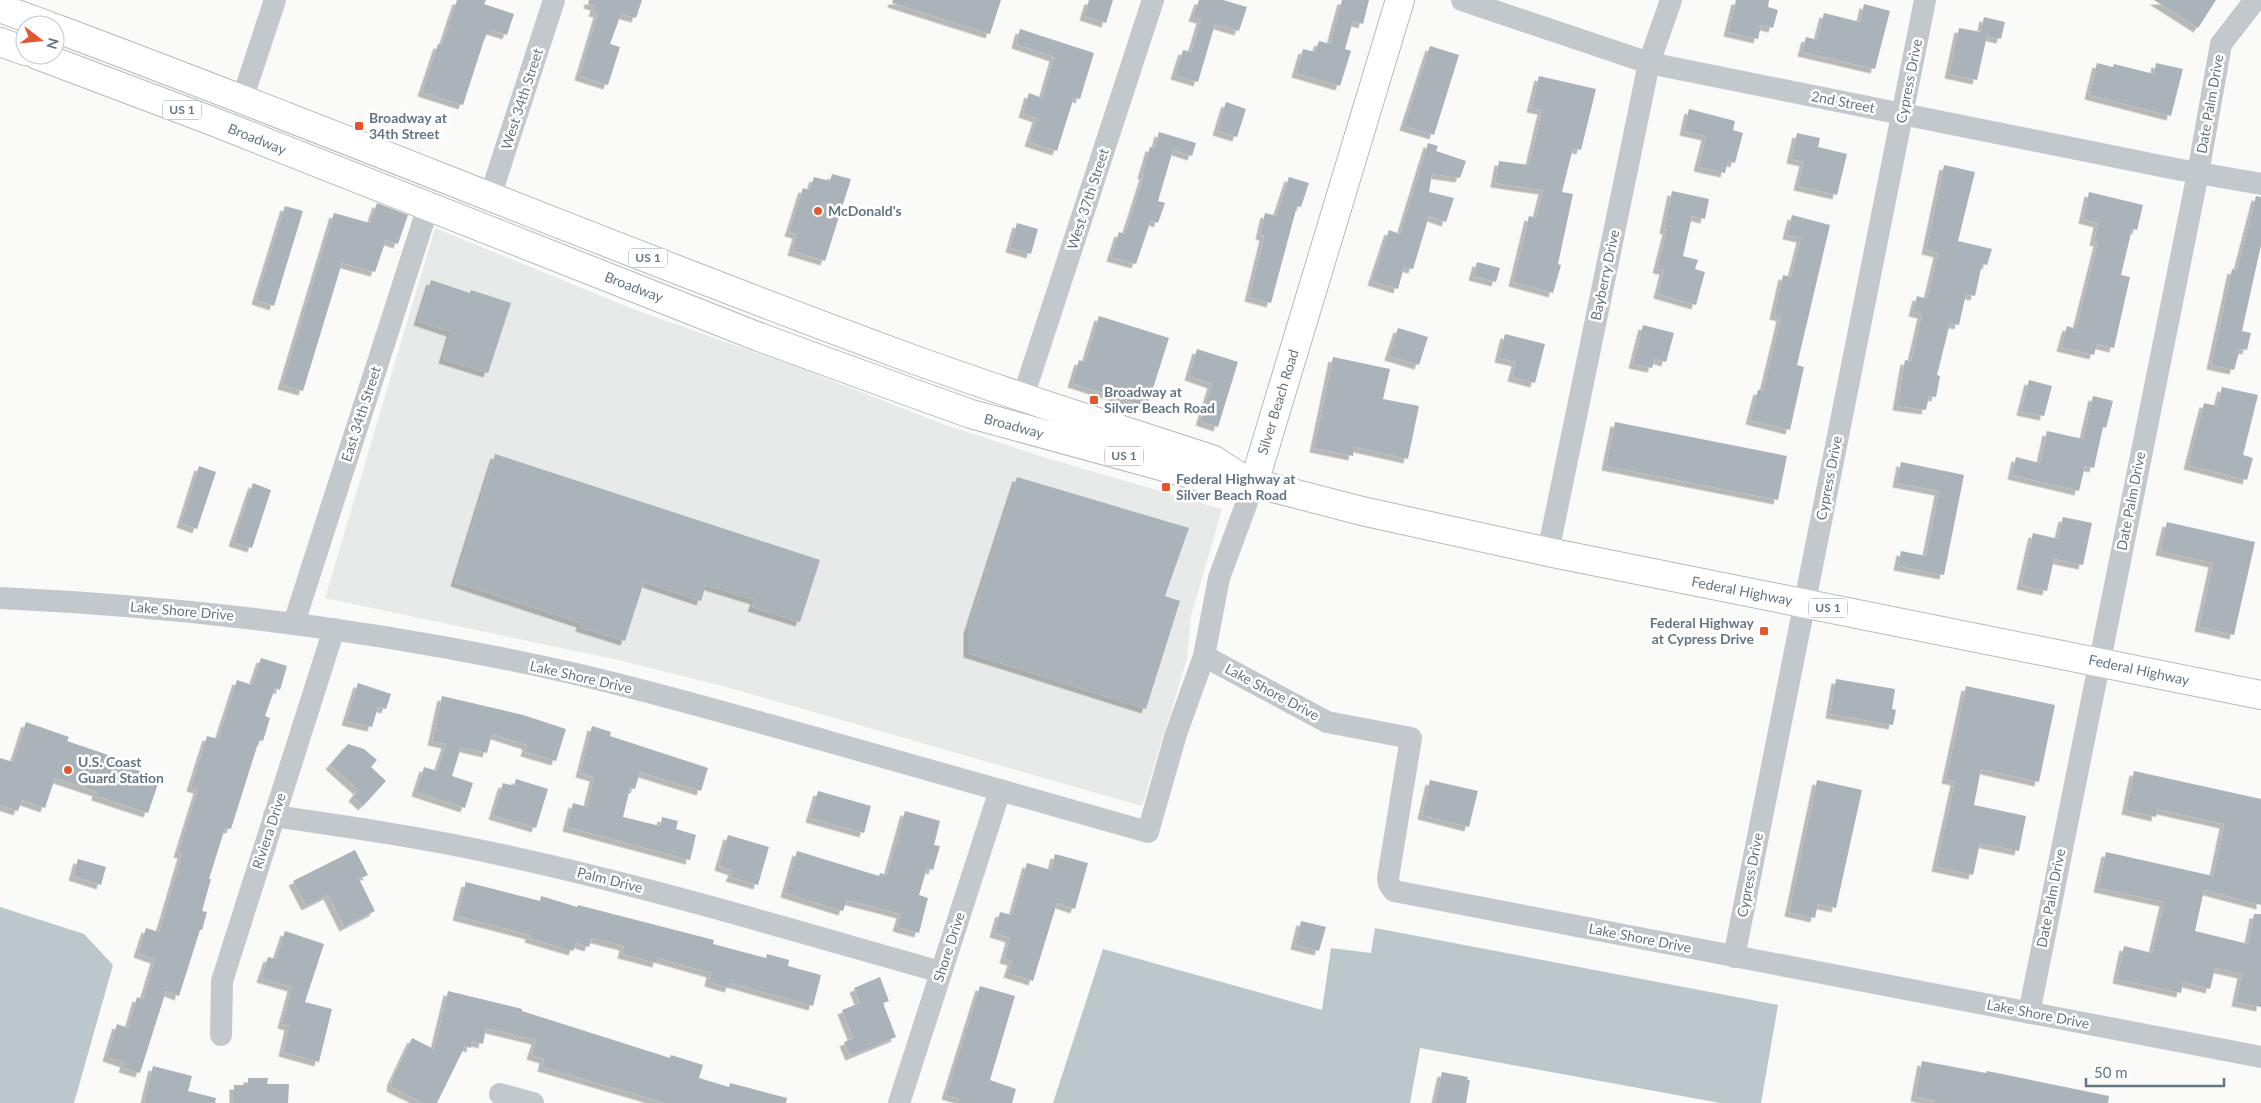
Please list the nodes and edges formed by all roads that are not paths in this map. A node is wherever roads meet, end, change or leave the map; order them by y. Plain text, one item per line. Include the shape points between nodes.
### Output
1 (276, 0) edge
2 (554, 0) edge
3 (1153, 0) edge
4 (1400, 0) edge
5 (1462, 0) edge
6 (1671, 0) edge
7 (1925, 0) edge
8 (2255, 0) edge
9 (0, 8) edge
10 (19, 15) edge
11 (65, 32) edge
12 (0, 42) edge
13 (15, 47) edge
14 (1649, 64) junction
15 (63, 65) edge
16 (242, 100) junction
17 (1902, 114) junction
18 (2198, 173) junction
19 (2261, 184) edge
20 (490, 197) junction
21 (428, 207) junction
22 (717, 320) junction
23 (898, 354) junction
24 (1023, 397) junction
25 (1248, 481) junction
26 (1548, 552) junction
27 (0, 598) edge
28 (1804, 603) junction
29 (294, 623) junction
30 (334, 628) junction
31 (1204, 656) junction
32 (2098, 662) junction
33 (2261, 695) edge
34 (1000, 790) junction
35 (274, 816) junction
36 (1148, 832) joint
37 (1734, 957) junction
38 (941, 972) junction
39 (2028, 1012) junction
40 (222, 1036) dead end
41 (2261, 1057) edge
42 (500, 1094) dead end
43 (533, 1103) edge
44 (899, 1103) edge

1 - 16 street
2 - 20 street, West 34th Street
3 - 24 street, West 37th Street
4 - 25 main road, Silver Beach Road
5 - 14 street, 2nd Street
6 - 14 street, Bayberry Drive
7 - 17 street, Cypress Drive
8 - 18 street, Date Palm Drive via 2221,44
9 - 10 main road
11 - 16 main road, Broadway / US 1
12 - 13 main road
14 - 17 street, 2nd Street
14 - 26 street, Bayberry Drive
15 - 21 main road, Broadway / US 1
16 - 20 main road, Broadway / US 1
17 - 18 street, 2nd Street
17 - 28 street, Cypress Drive
18 - 19 street, 2nd Street
18 - 32 street, Date Palm Drive
20 - 21 main road
20 - 23 main road, Broadway / US 1
21 - 22 main road, Broadway / US 1
21 - 29 street, East 34th Street
22 - 23 main road via 728,310 740,309 877,360 891,359
22 - 25 main road, Broadway / US 1 via 971,414 1208,479
23 - 24 main road, Broadway / US 1
24 - 25 main road, Broadway / US 1 via 1214,460
25 - 26 main road, Federal Highway / US 1 via 1362,511
25 - 31 street, Silver Beach Road via 1219,578
26 - 28 main road, Federal Highway / US 1
27 - 29 street, Lake Shore Drive via 194,611
28 - 32 main road, Federal Highway / US 1
28 - 37 street, Cypress Drive
29 - 30 street, Lake Shore Drive
30 - 34 street, Lake Shore Drive via 453,649 681,700
30 - 35 street, Riviera Drive
31 - 36 street, Silver Beach Road via 1176,734
31 - 37 street, Lake Shore Drive via 1327,722 1411,738 1388,878 1394,891
32 - 33 main road, Federal Highway / US 1
32 - 39 street, Date Palm Drive
34 - 36 street, Lake Shore Drive
34 - 38 street, Shore Drive
35 - 38 street, Palm Drive via 500,854 624,883
35 - 40 street, Riviera Drive via 222,981
37 - 39 street, Lake Shore Drive
38 - 44 street, Shore Drive
39 - 41 street, Lake Shore Drive
42 - 43 street

